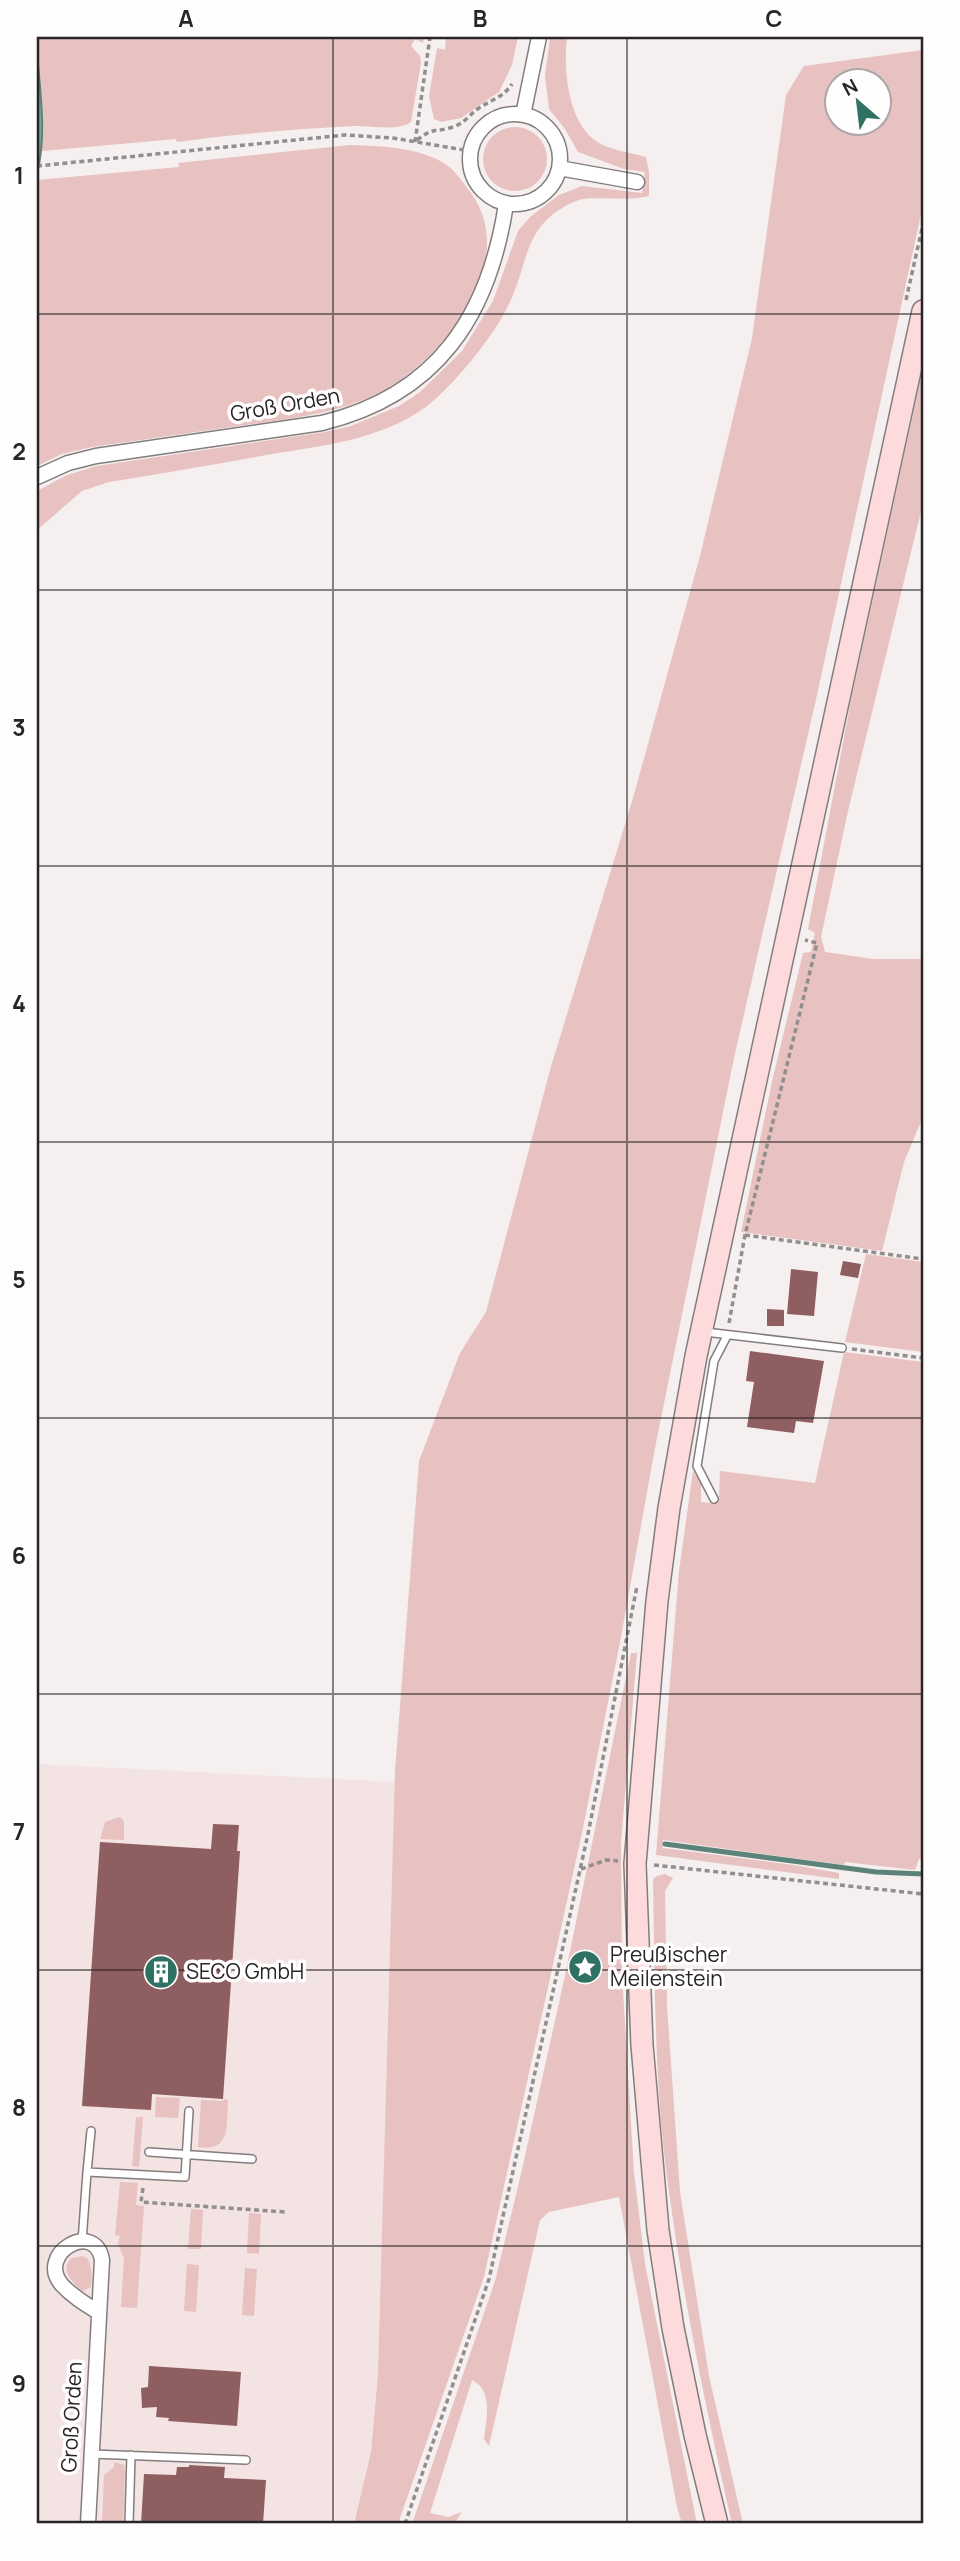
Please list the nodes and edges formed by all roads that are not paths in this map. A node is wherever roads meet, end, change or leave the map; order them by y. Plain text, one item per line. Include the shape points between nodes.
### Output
1 (539, 37) edge
2 (523, 115) junction
3 (559, 168) junction
4 (637, 182) dead end
5 (506, 204) junction
6 (923, 311) edge
7 (37, 478) edge
8 (701, 1331) junction
9 (727, 1336) junction
10 (842, 1348) road end
11 (714, 1499) dead end
12 (189, 2111) dead end
13 (91, 2131) dead end
14 (149, 2152) dead end
15 (186, 2155) junction
16 (252, 2159) dead end
17 (87, 2172) junction
18 (82, 2242) junction
19 (98, 2312) junction
20 (91, 2454) junction
21 (131, 2455) junction
22 (246, 2460) dead end
23 (88, 2524) edge
24 (129, 2524) edge
25 (717, 2524) edge

1 - 2 street
2 - 3 street via 550,131 558,145
2 - 5 street via 504,115 487,124 470,151 477,184
3 - 4 street
3 - 5 street via 540,197 524,204
5 - 7 street, Groß Orden via 489,278 468,323 433,366 392,397 322,423 96,456
6 - 8 main road
8 - 9 lane
8 - 25 main road via 656,1601 635,1864 642,2045 658,2230 676,2342
9 - 10 lane
9 - 11 lane via 714,1361 697,1466
12 - 15 lane
13 - 17 lane
14 - 15 lane
15 - 16 lane
15 - 17 lane via 185,2177
17 - 18 lane
18 - 19 street, Groß Orden via 101,2253
18 - 19 street via 60,2251 57,2271 60,2283
19 - 20 street, Groß Orden
20 - 21 lane
20 - 23 street, Groß Orden
21 - 22 lane
21 - 24 lane

